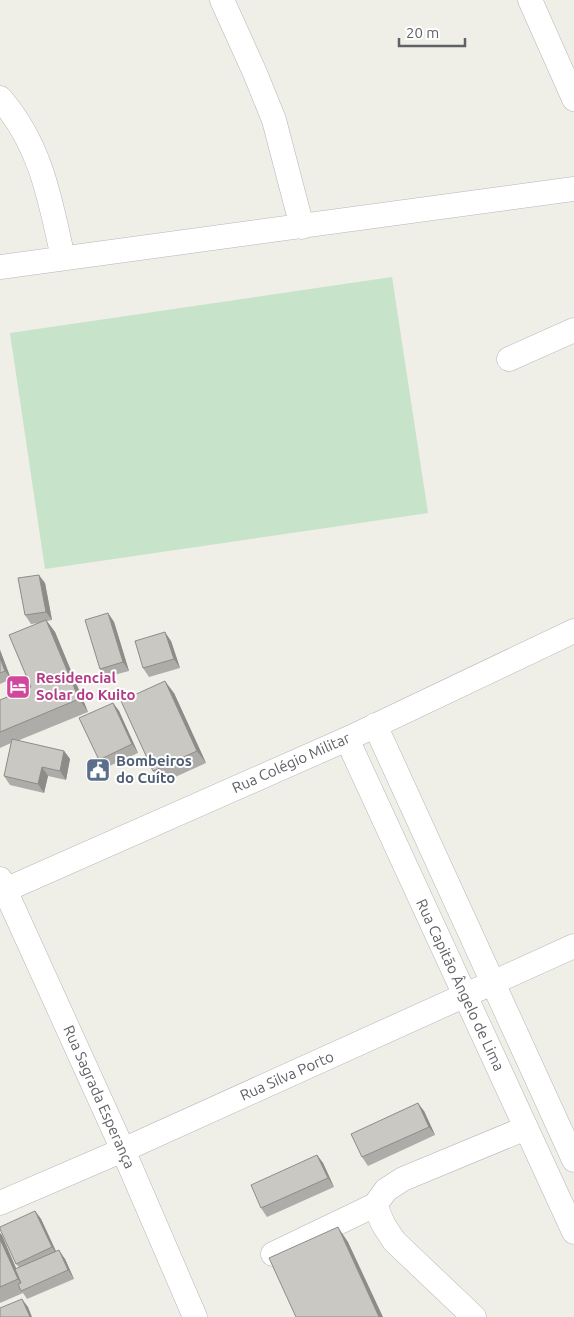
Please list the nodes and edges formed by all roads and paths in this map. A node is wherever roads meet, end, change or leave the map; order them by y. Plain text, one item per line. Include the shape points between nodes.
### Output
1 (222, 0) edge
2 (530, 0) edge
3 (0, 98) edge
4 (574, 99) edge
5 (574, 189) edge
6 (302, 228) junction
7 (63, 258) junction
8 (0, 266) edge
9 (574, 330) edge
10 (509, 359) dead end
11 (574, 631) edge
12 (376, 726) junction
13 (347, 739) junction
14 (424, 832) junction
15 (397, 845) junction
16 (3, 884) edge
17 (574, 946) edge
18 (493, 983) junction
19 (465, 995) junction
20 (561, 1132) junction
21 (530, 1136) junction
22 (123, 1150) junction
23 (574, 1160) edge
24 (0, 1203) edge
25 (375, 1206) junction
26 (574, 1232) edge
27 (273, 1254) edge
28 (195, 1317) edge
29 (474, 1317) edge

1 - 6 street via 274,120
2 - 4 street
3 - 7 street via 30,142 46,180
5 - 6 street
6 - 7 street
7 - 8 street
9 - 10 street
11 - 12 street, Rua Colégio Militar
12 - 13 street, Rua Colégio Militar
12 - 14 street, Rua Capitão Ângelo de Lima
13 - 15 street, Rua Capitão Ângelo de Lima
13 - 16 street, Rua Colégio Militar
14 - 15 street
14 - 18 street, Rua Capitão Ângelo de Lima
15 - 19 street, Rua Capitão Ângelo de Lima
16 - 22 street, Rua Sagrada Esperança
17 - 18 street, Rua Silva Porto
18 - 19 street, Rua Silva Porto
18 - 20 street, Rua Capitão Ângelo de Lima
19 - 21 street, Rua Capitão Ângelo de Lima
19 - 22 street, Rua Silva Porto
20 - 21 street
20 - 23 street, Rua Capitão Ângelo de Lima
21 - 25 street via 403,1179 386,1190
21 - 26 street, Rua Capitão Ângelo de Lima
22 - 24 street, Rua Silva Porto
22 - 28 street, Rua Sagrada Esperança
25 - 27 street
25 - 29 street via 394,1242

